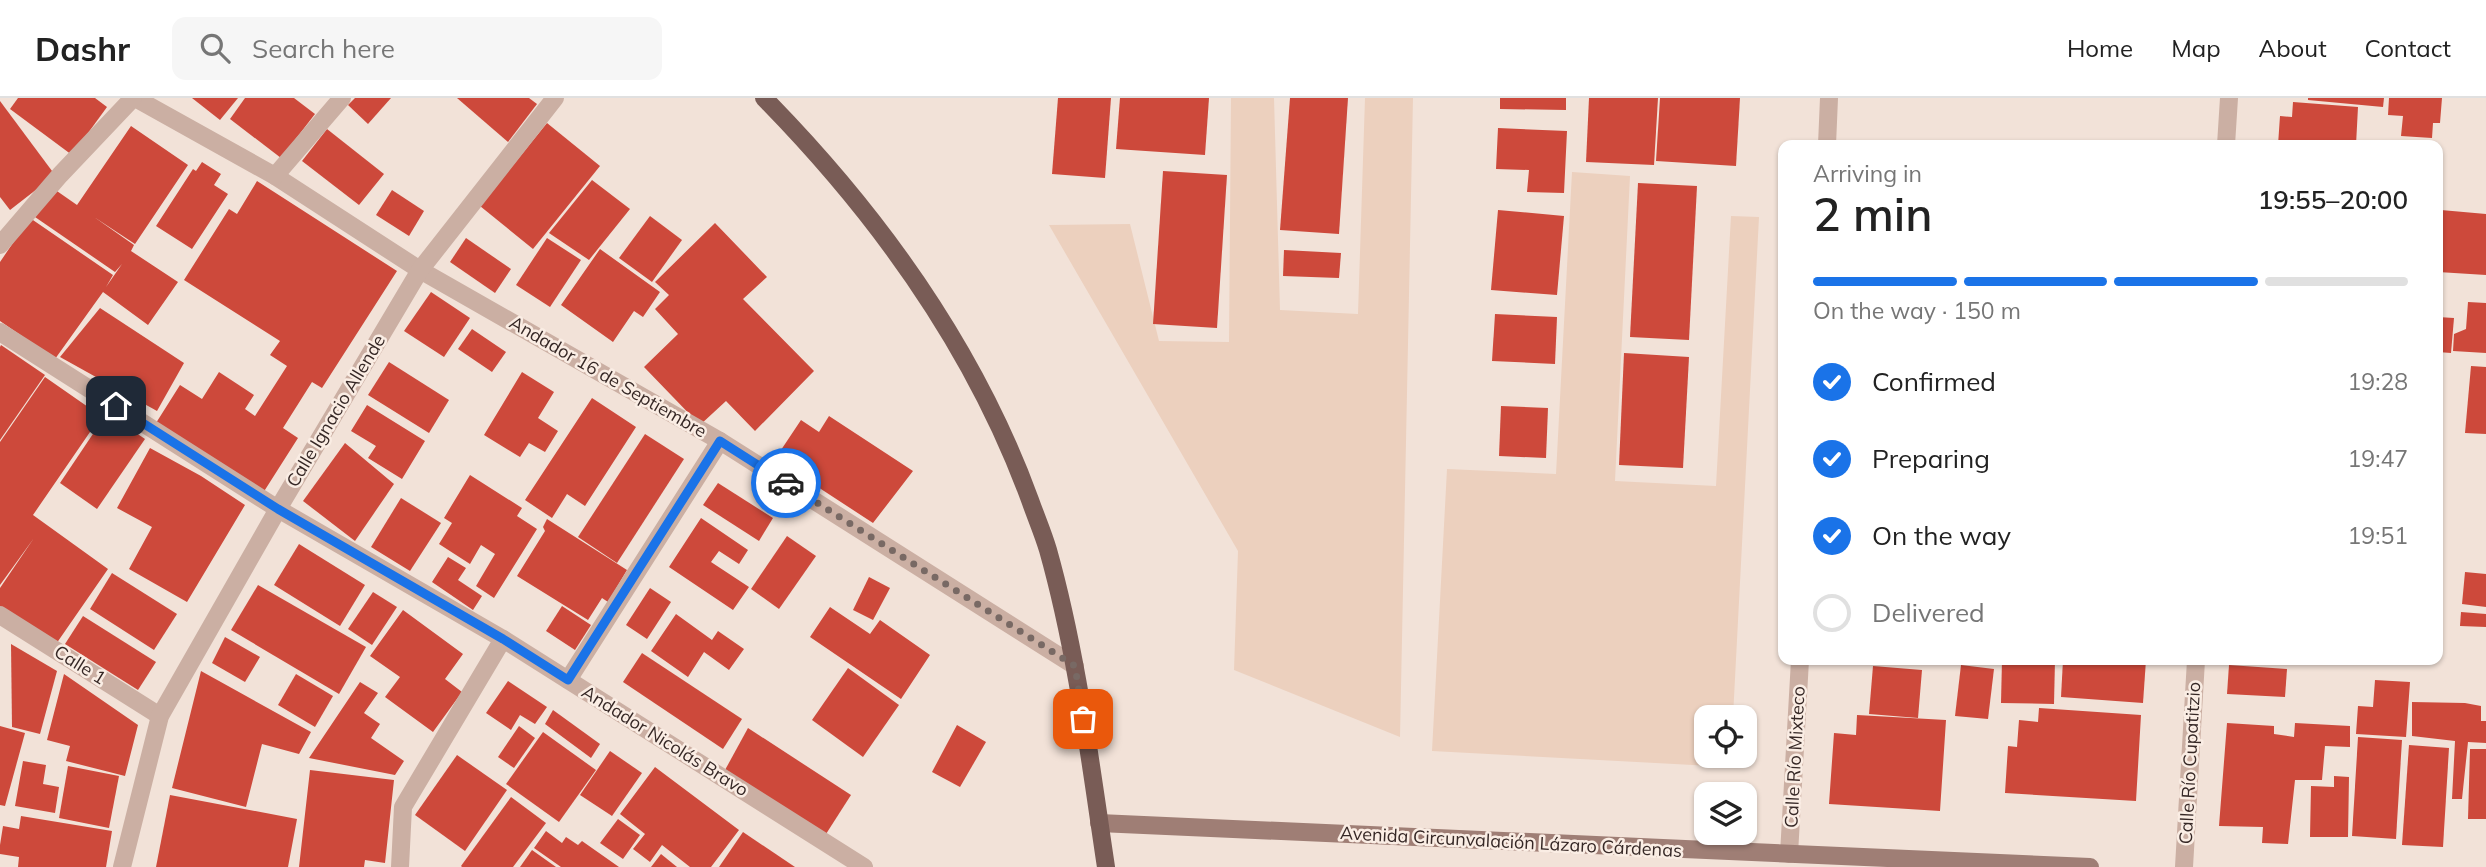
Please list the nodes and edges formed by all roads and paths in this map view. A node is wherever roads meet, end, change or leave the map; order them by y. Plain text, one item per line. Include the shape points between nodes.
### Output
1 (134, 98) edge
2 (342, 98) edge
3 (555, 98) edge
4 (764, 98) edge
5 (1829, 98) edge
6 (2229, 98) edge
7 (1827, 140) edge
8 (2226, 140) edge
9 (275, 176) junction
10 (0, 245) edge
11 (420, 270) junction
12 (0, 332) edge
13 (720, 441) junction
14 (278, 509) junction
15 (0, 615) edge
16 (503, 639) junction
17 (1800, 665) edge
18 (2196, 665) edge
19 (1075, 666) junction
20 (568, 680) junction
21 (160, 716) junction
22 (1099, 823) junction
23 (1790, 854) junction
24 (122, 867) edge
25 (400, 867) edge
26 (864, 867) edge
27 (1106, 867) edge
28 (2090, 867) edge
29 (2184, 867) edge

1 - 9 street, Andador 16 de Septiembre
1 - 10 street
2 - 9 street
3 - 11 street, Calle Ignacio Allende
4 - 19 main road via 831,169 904,262 960,348 1012,449 1043,536
5 - 7 street
6 - 8 street
9 - 11 street, Andador 16 de Septiembre
11 - 13 street, Andador 16 de Septiembre
11 - 14 street, Calle Ignacio Allende
12 - 14 street, Andador Nicolás Bravo
13 - 19 street, Andador 16 de Septiembre
13 - 20 street
14 - 16 street, Andador Nicolás Bravo
14 - 21 street, Calle Ignacio Allende
15 - 21 street, Calle 1
16 - 20 street, Andador Nicolás Bravo
16 - 25 street via 403,807
17 - 23 street, Calle Río Mixteco
18 - 29 street, Calle Río Cupatitzio
19 - 22 main road
20 - 26 street, Andador Nicolás Bravo
21 - 24 street, Calle Ignacio Allende
22 - 23 street, Avenida Circunvalación Lázaro Cárdenas
22 - 27 main road
23 - 28 street, Avenida Circunvalación Lázaro Cárdenas

